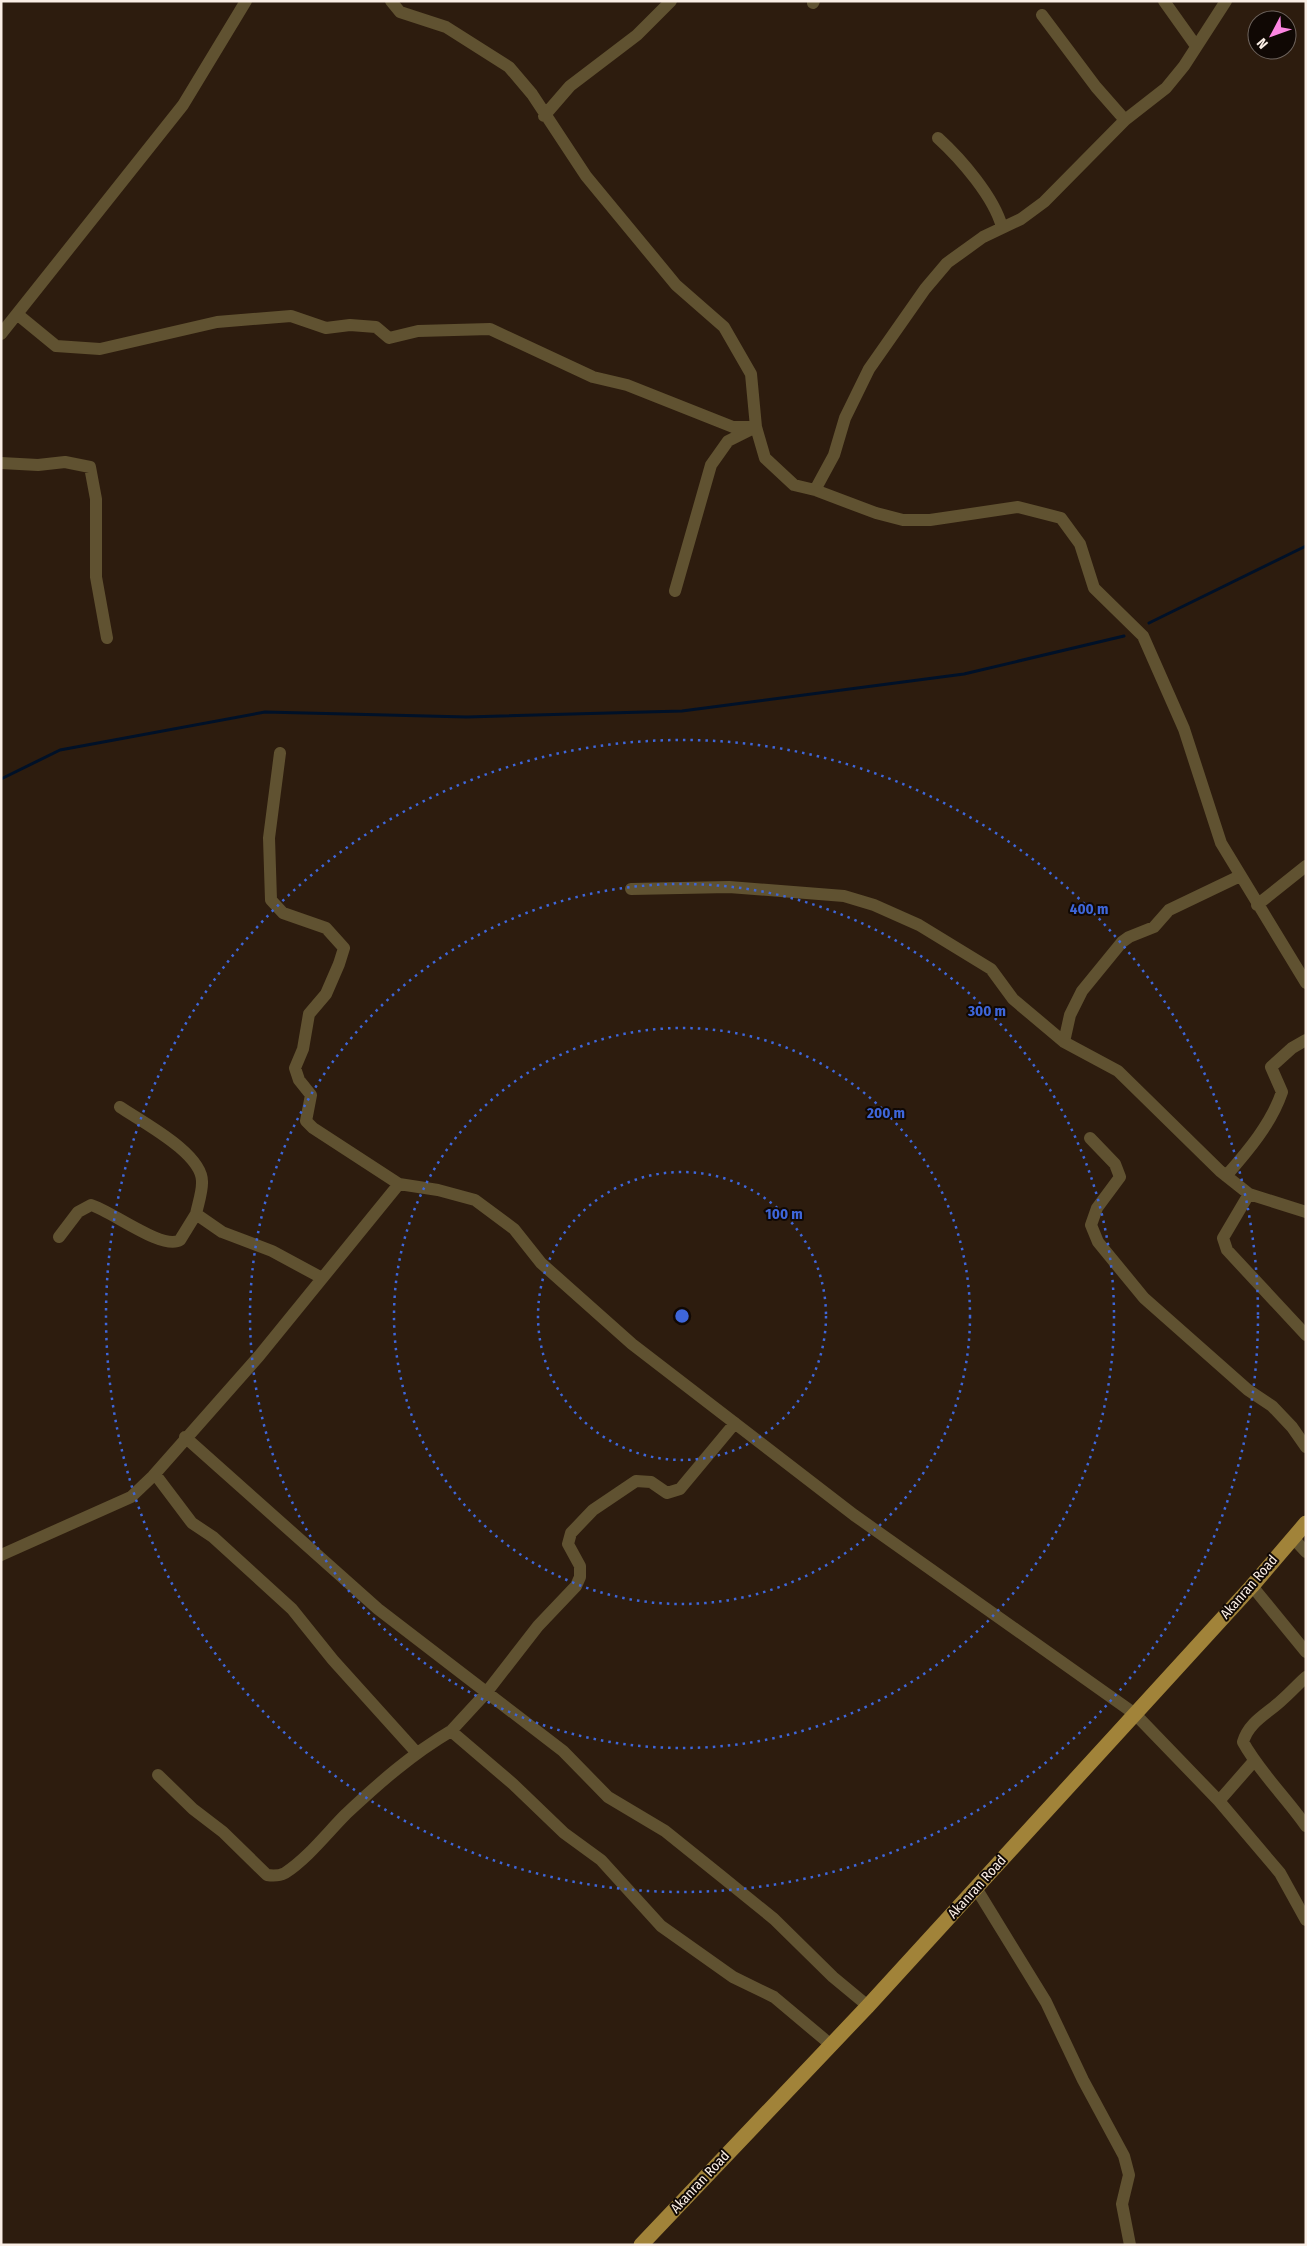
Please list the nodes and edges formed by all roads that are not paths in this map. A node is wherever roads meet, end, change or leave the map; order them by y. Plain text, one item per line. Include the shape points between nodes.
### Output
1 (246, 1) edge
2 (391, 1) edge
3 (671, 1) edge
4 (1164, 1) edge
5 (1226, 1) edge
6 (1042, 14) dead end
7 (1196, 46) junction
8 (544, 116) junction
9 (1125, 120) junction
10 (938, 138) dead end
11 (1002, 227) junction
12 (17, 314) junction
13 (1, 334) edge
14 (756, 427) junction
15 (1, 463) edge
16 (816, 490) junction
17 (675, 592) dead end
18 (107, 638) dead end
19 (280, 753) dead end
20 (1306, 866) edge
21 (1240, 876) junction
22 (632, 889) dead end
23 (1257, 906) junction
24 (1306, 983) edge
25 (1306, 1040) edge
26 (1064, 1042) junction
27 (120, 1107) dead end
28 (1090, 1138) dead end
29 (1226, 1176) junction
30 (399, 1184) junction
31 (1249, 1194) junction
32 (1306, 1212) edge
33 (196, 1214) junction
34 (59, 1237) dead end
35 (322, 1278) junction
36 (1306, 1335) edge
37 (735, 1423) junction
38 (185, 1437) junction
39 (1306, 1447) edge
40 (155, 1474) junction
41 (1306, 1523) edge
42 (1293, 1538) junction
43 (1306, 1552) edge
44 (1, 1554) edge
45 (1252, 1586) junction
46 (1306, 1652) edge
47 (1306, 1676) edge
48 (486, 1693) junction
49 (1135, 1714) junction
50 (451, 1731) junction
51 (416, 1752) junction
52 (1254, 1761) junction
53 (158, 1775) dead end
54 (1219, 1801) junction
55 (1306, 1826) edge
56 (976, 1888) junction
57 (1306, 1920) edge
58 (868, 2006) junction
59 (830, 2044) junction
60 (641, 2245) edge
61 (1130, 2245) edge

1 - 12 street via 184,105
2 - 8 street via 400,12 446,27 509,67 532,94
3 - 8 street via 637,35 570,86
4 - 7 street
5 - 7 street
6 - 9 street
7 - 9 street via 1166,88
8 - 14 street via 586,176 676,285 724,327 751,374
9 - 11 street via 1044,202 1021,219
10 - 11 street via 956,154 998,213
11 - 16 street via 982,237 947,263 868,369 845,418 834,455
12 - 13 street
12 - 14 street via 56,346 100,349 217,322 292,316 326,328 350,325 376,327 388,338 418,331 490,329 592,376 627,386 733,427
14 - 16 street via 765,458 794,484
14 - 17 street via 728,441 711,464
15 - 18 street via 38,465 65,462 90,467 96,499 96,577
16 - 21 street via 903,520 930,520 1018,506 1061,518 1080,544 1094,588 1142,636 1184,729 1221,843
19 - 30 street via 269,838 271,900 283,913 326,928 344,948 326,994 309,1014 303,1049 294,1068 311,1095 306,1121
20 - 23 street
21 - 23 street
21 - 26 street via 1170,910 1154,927 1122,942 1082,991 1070,1015
22 - 26 street via 729,888 844,896 874,905 919,925 991,969 1013,999
23 - 24 street
25 - 29 street via 1271,1067 1282,1092 1278,1103 1253,1144
26 - 29 street via 1118,1071
27 - 33 street via 180,1148 199,1170 202,1182
28 - 39 street via 1115,1164 1120,1177 1097,1208 1091,1225 1098,1242 1144,1298 1248,1390 1272,1406
29 - 31 street
30 - 35 street
30 - 37 street via 475,1200 514,1229 541,1263 632,1344
31 - 32 street
31 - 36 street via 1223,1238 1227,1250
33 - 34 street via 180,1240 170,1242 91,1205 78,1212
33 - 35 street via 222,1232 272,1251
35 - 38 street via 259,1356
37 - 48 street via 680,1489 667,1493 651,1482 636,1481 593,1510 571,1533 568,1544 580,1566 576,1586 538,1626
37 - 49 street via 854,1515
38 - 40 street
38 - 48 street via 378,1609
40 - 44 street via 131,1497
40 - 51 street via 192,1523 213,1537 292,1609
41 - 42 main road, Akanran Road
42 - 43 street
42 - 45 main road, Akanran Road
45 - 46 street
45 - 49 main road, Akanran Road
47 - 52 street via 1246,1731 1243,1742
48 - 50 street
48 - 58 street via 563,1751 608,1797 665,1831 774,1919
49 - 54 street
49 - 56 main road, Akanran Road
50 - 51 street
50 - 59 street via 564,1833 601,1860 661,1926 733,1977 774,1997
51 - 53 street via 304,1856 284,1873 274,1876 260,1869
52 - 54 street
52 - 55 street
54 - 57 street via 1280,1873
56 - 58 main road, Akanran Road
56 - 61 street via 1046,2002 1124,2156 1130,2175 1122,2204
58 - 59 main road, Akanran Road
59 - 60 main road, Akanran Road

